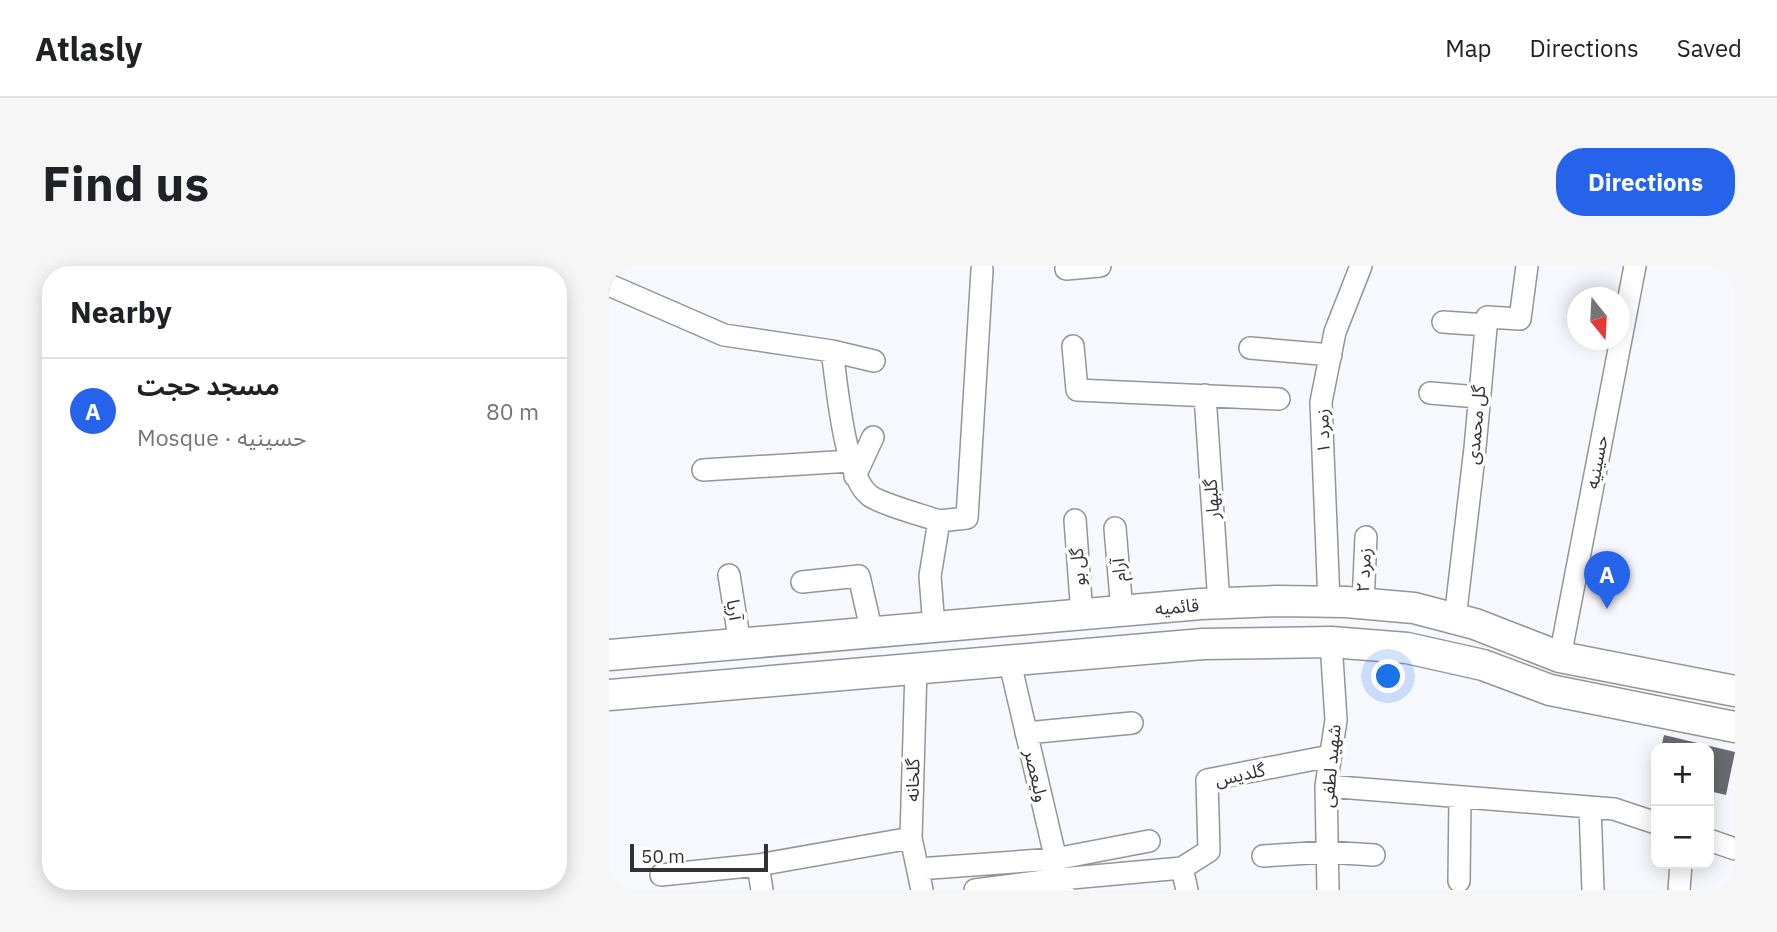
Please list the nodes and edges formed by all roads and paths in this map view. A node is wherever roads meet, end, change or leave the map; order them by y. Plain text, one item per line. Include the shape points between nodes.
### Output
1 (1100, 266) edge
2 (1361, 266) edge
3 (1527, 266) edge
4 (1634, 266) edge
5 (1066, 269) dead end
6 (982, 270) dead end
7 (609, 285) edge
8 (1630, 287) edge
9 (1443, 322) dead end
10 (1486, 325) junction
11 (1073, 346) dead end
12 (1250, 348) dead end
13 (1617, 350) edge
14 (832, 351) junction
15 (1331, 355) junction
16 (874, 361) dead end
17 (1430, 393) dead end
18 (1205, 395) junction
19 (1478, 397) junction
20 (1279, 399) dead end
21 (873, 437) dead end
22 (853, 469) junction
23 (703, 470) dead end
24 (1075, 520) dead end
25 (939, 522) junction
26 (1115, 528) dead end
27 (1366, 537) dead end
28 (729, 575) dead end
29 (802, 582) dead end
30 (1329, 602) junction
31 (1219, 604) junction
32 (1363, 604) junction
33 (1122, 611) junction
34 (1082, 615) junction
35 (1455, 619) junction
36 (935, 627) junction
37 (872, 633) junction
38 (1331, 642) junction
39 (740, 644) junction
40 (705, 647) junction
41 (622, 654) edge
42 (1560, 657) junction
43 (1010, 663) junction
44 (916, 669) junction
45 (708, 687) junction
46 (1735, 691) edge
47 (624, 694) edge
48 (1132, 723) dead end
49 (1735, 727) edge
50 (1026, 733) junction
51 (1330, 757) junction
52 (1326, 786) junction
53 (1459, 797) junction
54 (1590, 807) junction
55 (1651, 821) edge
56 (911, 838) junction
57 (1149, 841) dead end
58 (1714, 842) edge
59 (1735, 849) edge
60 (1326, 852) junction
61 (1374, 855) dead end
62 (1263, 856) dead end
63 (758, 865) junction
64 (1182, 868) junction
65 (1681, 869) edge
66 (661, 875) dead end
67 (1059, 876) edge
68 (920, 879) edge
69 (1459, 881) dead end
70 (762, 890) edge
71 (975, 890) edge
72 (1187, 890) edge
73 (1328, 890) edge
74 (1593, 890) edge
75 (1679, 890) edge

1 - 5 street
2 - 15 street, زمرد ۱ via 1335,332
3 - 10 street via 1520,319 1487,317
4 - 8 street, حسینیه
6 - 25 street via 967,517
7 - 14 street via 724,335
9 - 10 street
10 - 19 street, گل محمدی
11 - 18 street via 1077,390
12 - 15 street
13 - 42 street, حسینیه
14 - 16 street
14 - 22 street
15 - 30 street, زمرد ۱ via 1321,402
17 - 19 street
18 - 20 street
18 - 31 street, گلبهار
19 - 35 street, گل محمدی
21 - 22 street
22 - 23 street
22 - 25 street via 869,496
24 - 34 street, گل بو
25 - 36 street via 930,576
26 - 33 street, آرام
27 - 32 street, زمرد ۲
28 - 39 street, آریا
29 - 37 street via 859,576
30 - 31 main road, قائمیه
30 - 32 main road, قائمیه
31 - 33 main road, قائمیه
32 - 35 main road, قائمیه via 1414,608
33 - 34 main road, قائمیه
34 - 36 main road, قائمیه
35 - 42 main road, قائمیه
36 - 37 main road, قائمیه
37 - 39 main road, قائمیه
38 - 43 main road via 1203,644
38 - 49 main road via 1407,648 1483,665 1550,690
38 - 51 street, شهید لطفی via 1336,720
39 - 40 main road, قائمیه
40 - 41 main road, قائمیه
40 - 45 main road via 691,668 697,680
41 - 47 main road via 646,661 649,668 648,682
42 - 46 main road, قائمیه
43 - 44 main road
43 - 50 street, ولیعصر
44 - 45 main road
44 - 56 street, گلخانه
45 - 47 main road
48 - 50 street
50 - 67 street, ولیعصر
51 - 52 street, شهید لطفی
51 - 64 street, گلدیس via 1207,780 1209,850
52 - 53 street
52 - 60 street, شهید لطفی
53 - 54 street
53 - 69 street
54 - 55 street via 1614,809
54 - 74 street
56 - 63 street
56 - 68 street, گلخانه
57 - 67 street
58 - 59 street
60 - 61 street
60 - 62 street
60 - 73 street, شهید لطفی
63 - 66 street
63 - 70 street
64 - 67 street
64 - 72 street
65 - 75 street
67 - 68 street
67 - 71 street

